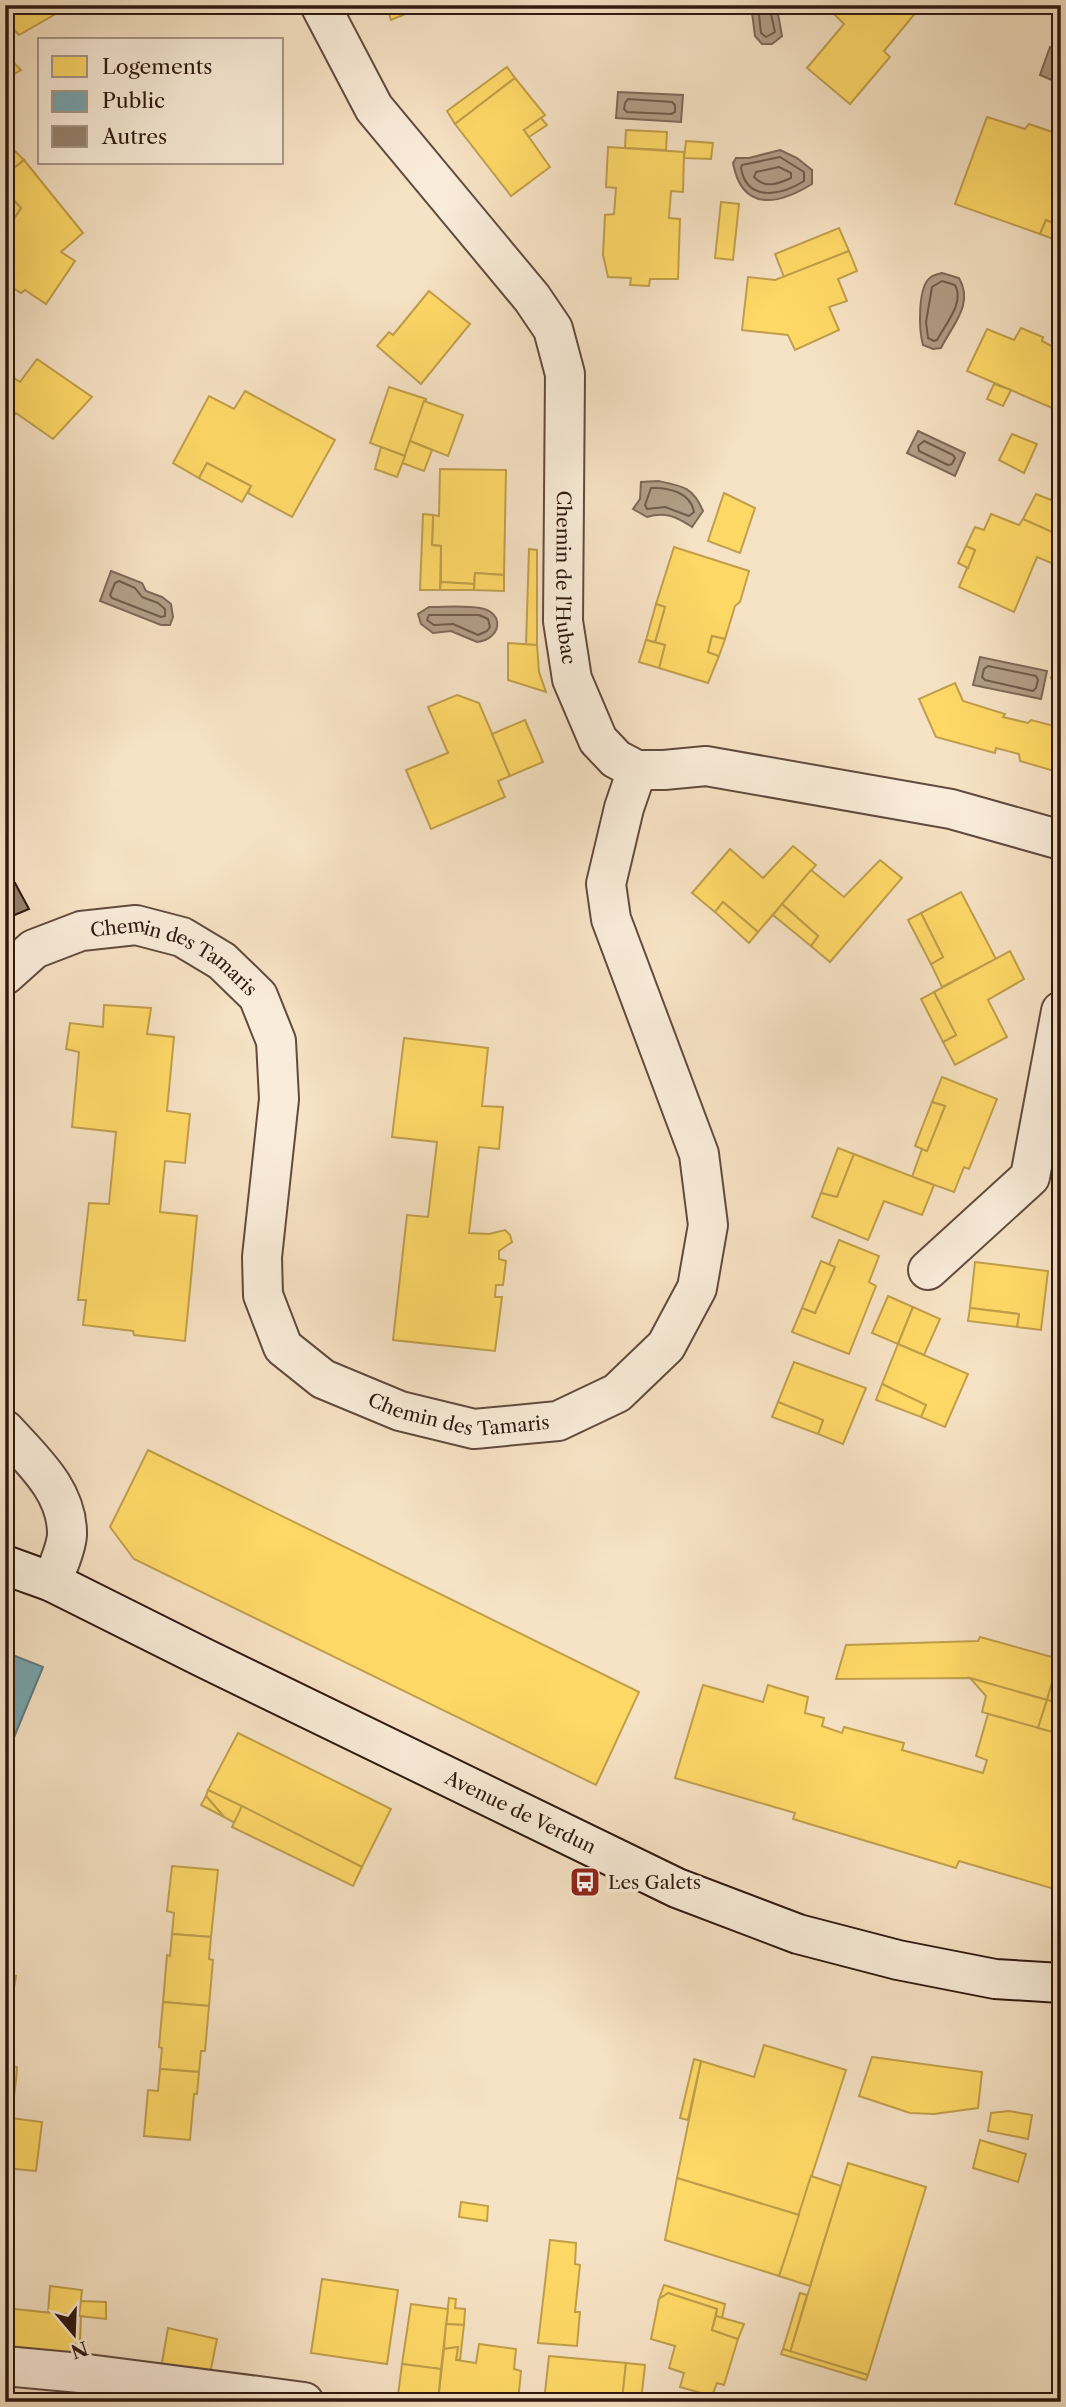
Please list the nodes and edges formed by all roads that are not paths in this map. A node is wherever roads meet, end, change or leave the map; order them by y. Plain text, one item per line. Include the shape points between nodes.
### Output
1 (320, 5) edge
2 (637, 770) junction
3 (1061, 840) edge
4 (5, 975) edge
5 (1061, 1011) edge
6 (928, 1270) dead end
7 (5, 1430) edge
8 (5, 1566) edge
9 (52, 1582) junction
10 (1061, 1983) edge
11 (5, 2366) edge
12 (304, 2402) edge

1 - 2 street, Chemin de l'Hubac via 374,108 553,328 565,374 563,621 572,679 598,740 616,759
2 - 3 street via 706,766 951,809
2 - 4 street, Chemin des Tamaris via 606,884 611,919 699,1154 708,1224 697,1289 666,1346 617,1393 558,1421 474,1429 400,1411 323,1379 283,1347 263,1295 262,1256 279,1099 276,1041 258,996 222,961 182,937 136,925 69,935 34,949
5 - 6 street via 1030,1177
7 - 9 street via 47,1476 64,1511 67,1537
8 - 9 street, Avenue de Verdun
9 - 10 street, Avenue de Verdun via 677,1888 798,1934 898,1960 995,1979
11 - 12 street

